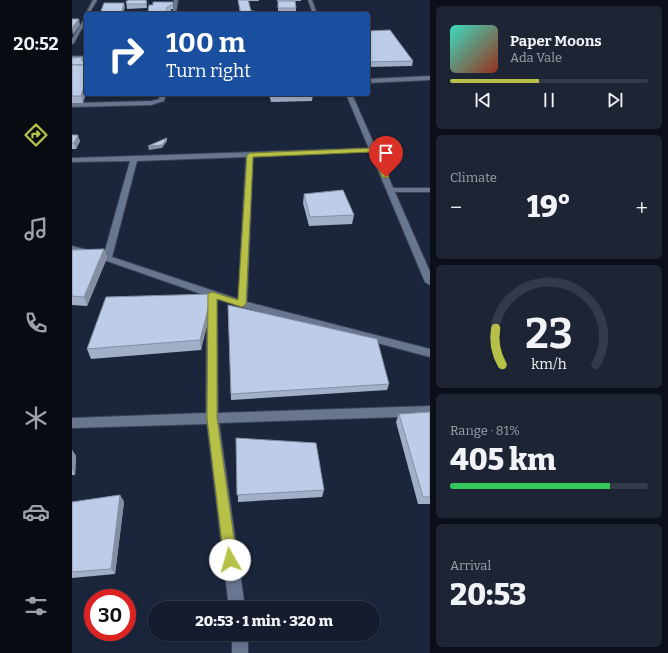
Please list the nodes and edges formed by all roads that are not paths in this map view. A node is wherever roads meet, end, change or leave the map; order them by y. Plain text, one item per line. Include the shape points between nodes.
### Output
1 (95, 0) edge
2 (176, 0) edge
3 (310, 0) edge
4 (89, 12) edge
5 (174, 12) edge
6 (314, 12) edge
7 (83, 26) edge
8 (72, 43) edge
9 (72, 58) edge
10 (84, 58) edge
11 (430, 78) edge
12 (370, 80) edge
13 (163, 96) edge
14 (350, 96) edge
15 (72, 105) edge
16 (374, 150) junction
17 (250, 155) junction
18 (134, 159) junction
19 (72, 160) edge
20 (392, 190) junction
21 (430, 190) edge
22 (72, 249) edge
23 (107, 258) junction
24 (430, 282) edge
25 (212, 294) junction
26 (242, 304) junction
27 (430, 353) edge
28 (430, 411) edge
29 (212, 418) junction
30 (72, 422) edge
31 (236, 601) edge
32 (240, 641) edge
33 (240, 653) edge

1 - 4 street
2 - 5 street
3 - 6 street
7 - 8 street
9 - 10 street
11 - 12 street
13 - 15 street via 162,100 151,104
14 - 16 street
16 - 17 street
16 - 20 street
17 - 18 street
17 - 26 street
18 - 19 street
18 - 23 street
20 - 21 street
20 - 24 street
22 - 23 street
23 - 25 street
25 - 26 street
25 - 29 street
26 - 27 street
28 - 29 street
29 - 30 street
29 - 31 street
32 - 33 street

